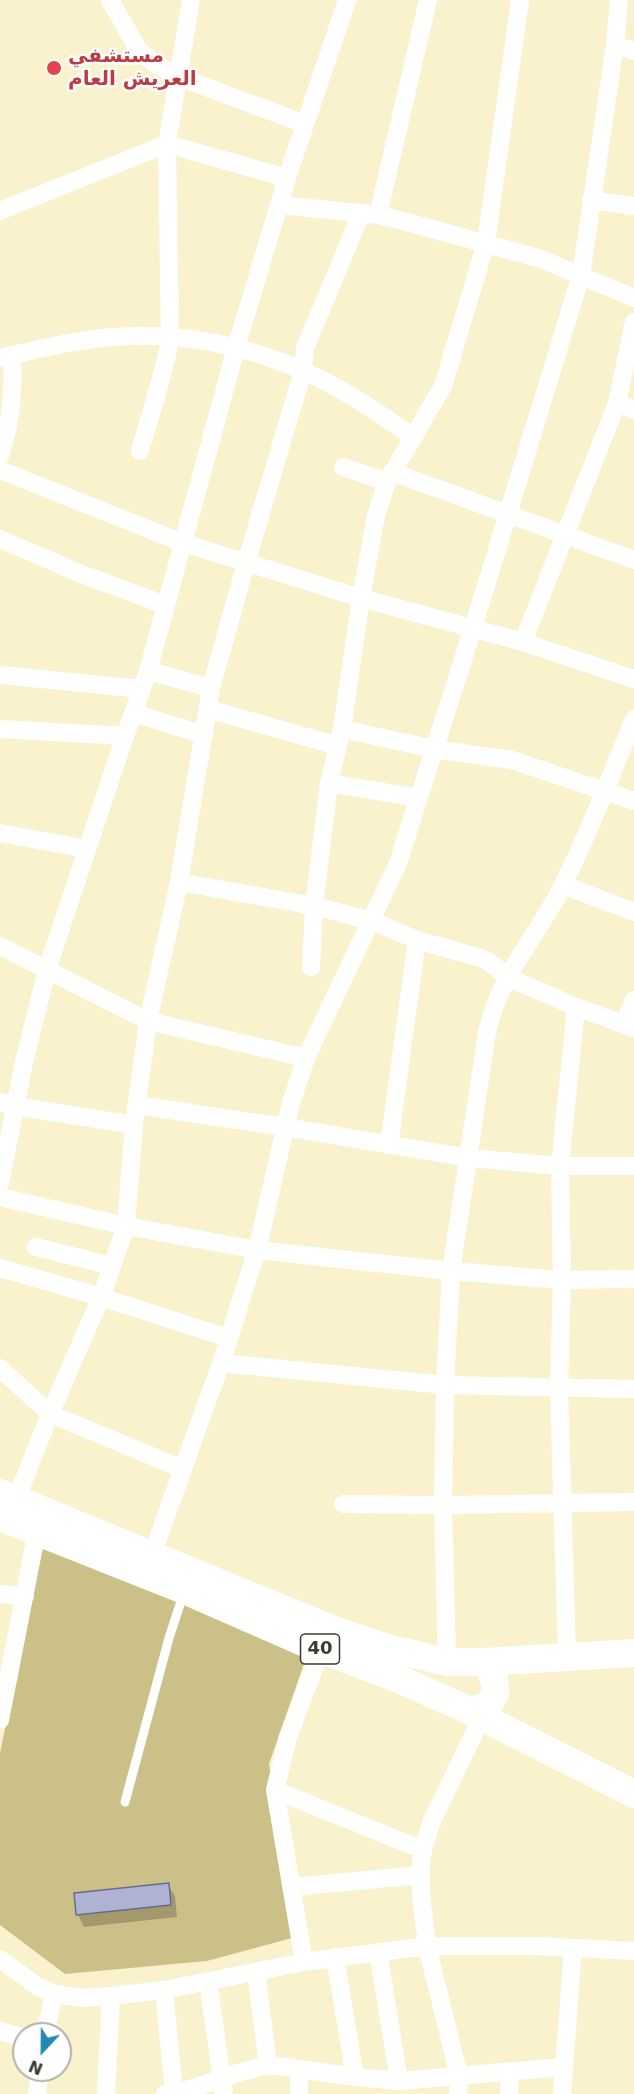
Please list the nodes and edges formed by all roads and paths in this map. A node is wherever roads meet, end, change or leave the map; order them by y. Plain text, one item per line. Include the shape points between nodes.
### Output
1 (110, 0) edge
2 (191, 0) edge
3 (347, 0) edge
4 (428, 0) edge
5 (520, 0) edge
6 (619, 0) edge
7 (615, 45) junction
8 (634, 51) edge
9 (179, 77) junction
10 (305, 124) junction
11 (168, 144) junction
12 (287, 178) junction
13 (591, 200) junction
14 (281, 205) junction
15 (634, 206) edge
16 (0, 211) edge
17 (369, 215) junction
18 (486, 243) junction
19 (581, 275) junction
20 (634, 298) edge
21 (634, 321) edge
22 (170, 336) junction
23 (236, 348) junction
24 (6, 356) edge
25 (303, 371) junction
26 (617, 403) junction
27 (634, 410) edge
28 (414, 437) junction
29 (140, 451) dead end
30 (0, 456) edge
31 (343, 467) dead end
32 (0, 471) edge
33 (389, 478) junction
34 (508, 513) junction
35 (566, 534) junction
36 (0, 539) edge
37 (183, 543) junction
38 (634, 560) edge
39 (246, 563) junction
40 (361, 598) junction
41 (165, 605) junction
42 (473, 628) junction
43 (523, 642) junction
44 (0, 675) edge
45 (634, 679) edge
46 (145, 680) junction
47 (211, 688) junction
48 (208, 709) junction
49 (134, 713) junction
50 (634, 719) edge
51 (0, 729) edge
52 (342, 729) junction
53 (204, 735) junction
54 (125, 736) junction
55 (338, 747) junction
56 (434, 748) junction
57 (329, 783) junction
58 (605, 790) junction
59 (419, 798) junction
60 (634, 801) edge
61 (0, 833) edge
62 (87, 849) junction
63 (179, 882) junction
64 (563, 885) junction
65 (314, 906) junction
66 (634, 912) edge
67 (372, 921) junction
68 (417, 940) junction
69 (0, 946) edge
70 (311, 967) dead end
71 (47, 969) junction
72 (507, 976) junction
73 (634, 1000) edge
74 (576, 1007) junction
75 (148, 1021) junction
76 (629, 1026) edge
77 (306, 1058) junction
78 (8, 1104) edge
79 (136, 1105) junction
80 (134, 1125) junction
81 (285, 1127) junction
82 (389, 1145) junction
83 (469, 1158) junction
84 (560, 1166) junction
85 (634, 1166) edge
86 (0, 1183) edge
87 (0, 1197) edge
88 (126, 1226) junction
89 (36, 1247) dead end
90 (257, 1250) junction
91 (112, 1266) junction
92 (0, 1268) edge
93 (451, 1271) junction
94 (634, 1279) edge
95 (562, 1280) junction
96 (101, 1297) junction
97 (228, 1338) junction
98 (221, 1363) junction
99 (0, 1368) edge
100 (445, 1385) junction
101 (559, 1388) junction
102 (634, 1389) edge
103 (50, 1414) junction
104 (183, 1469) junction
105 (634, 1502) edge
106 (5, 1503) edge
107 (561, 1503) junction
108 (343, 1504) dead end
109 (443, 1505) junction
110 (37, 1531) junction
111 (152, 1555) junction
112 (184, 1590) junction
113 (0, 1594) edge
114 (25, 1596) junction
115 (321, 1650) junction
116 (634, 1653) edge
117 (567, 1656) junction
118 (447, 1662) junction
119 (485, 1662) junction
120 (3, 1693) edge
121 (475, 1714) junction
122 (0, 1720) edge
123 (275, 1790) junction
124 (634, 1794) edge
125 (125, 1802) dead end
126 (423, 1850) junction
127 (421, 1875) junction
128 (291, 1887) junction
129 (427, 1946) junction
130 (573, 1948) junction
131 (634, 1951) edge
132 (378, 1952) junction
133 (335, 1957) junction
134 (0, 1959) edge
135 (304, 1962) junction
136 (256, 1972) junction
137 (208, 1982) junction
138 (164, 1990) junction
139 (54, 1994) junction
140 (111, 1996) junction
141 (48, 2022) edge
142 (268, 2065) junction
143 (563, 2067) junction
144 (299, 2069) junction
145 (510, 2071) junction
146 (355, 2077) junction
147 (223, 2085) edge
148 (387, 2085) edge
149 (459, 2085) edge
150 (106, 2094) edge
151 (171, 2094) edge
152 (299, 2094) edge
153 (509, 2094) edge
154 (562, 2094) edge

1 - 9 street via 138,49
2 - 9 street
3 - 10 street
4 - 17 street
5 - 18 street
6 - 7 street
7 - 8 street
7 - 13 street
9 - 10 street
9 - 11 street
10 - 12 street
11 - 12 street
11 - 16 street
11 - 22 street
12 - 14 street
13 - 15 street
13 - 19 street
14 - 17 street
14 - 23 street
17 - 18 street
17 - 25 street via 313,327 305,348
18 - 19 street
18 - 28 street via 443,386
19 - 20 street
19 - 34 street
21 - 26 street
22 - 23 street
22 - 24 street via 91,339
22 - 29 street
23 - 25 street
23 - 37 street
24 - 30 street via 12,405
25 - 28 street via 355,398
25 - 39 street
26 - 27 street
26 - 35 street
28 - 33 street
31 - 33 street
32 - 37 street
33 - 34 street
33 - 40 street via 376,515
34 - 35 street
34 - 42 street
35 - 38 street
35 - 43 street
36 - 41 street
37 - 39 street
37 - 41 street
39 - 40 street
39 - 47 street
40 - 42 street
40 - 52 street
41 - 46 street
42 - 43 street
42 - 56 street
43 - 45 street
44 - 46 street
46 - 47 street
46 - 49 street
47 - 48 street
48 - 53 street
48 - 55 street
49 - 53 street
49 - 54 street
50 - 58 street
51 - 54 street
52 - 55 street
52 - 56 street
53 - 63 street
54 - 62 street
55 - 57 street
56 - 58 street via 512,760
56 - 59 street
57 - 59 street
57 - 65 street
58 - 60 street
58 - 64 street
59 - 67 street via 398,863
61 - 62 street
62 - 71 street
63 - 65 street
63 - 75 street
64 - 66 street
64 - 72 street
65 - 67 street
65 - 70 street
67 - 68 street
67 - 77 street
68 - 72 street via 484,959
68 - 82 street
69 - 71 street
71 - 75 street
71 - 78 street
72 - 74 street
72 - 83 street via 489,1022
73 - 76 street
74 - 76 street
74 - 84 street
75 - 77 street
75 - 79 street
77 - 81 street
78 - 80 street
78 - 86 street
79 - 80 street
79 - 81 street
80 - 88 street
81 - 82 street
81 - 90 street
82 - 83 street
83 - 84 street
83 - 93 street
84 - 85 street
84 - 95 street
87 - 88 street
88 - 90 street
88 - 91 street
89 - 91 street
90 - 93 street
90 - 97 street
91 - 96 street
92 - 96 street
93 - 95 street
93 - 100 street
94 - 95 street
95 - 101 street
96 - 97 street
96 - 103 street
97 - 98 street
98 - 100 street
98 - 104 street
99 - 103 street
100 - 101 street
100 - 109 street
101 - 102 street
101 - 107 street
103 - 104 street
103 - 106 street
104 - 111 street
105 - 107 street
106 - 110 highway, 40
106 - 111 highway, 40
107 - 109 street
107 - 117 street
108 - 109 street
109 - 118 street
110 - 112 highway, 40
110 - 114 street
111 - 118 highway, 40 via 334,1630
112 - 115 highway, 40
112 - 125 lane
113 - 114 street
114 - 120 street
115 - 121 highway, 40 via 399,1679
115 - 123 street via 288,1737
116 - 117 highway, 40
117 - 119 highway, 40
118 - 119 highway, 40
119 - 121 highway via 493,1674 495,1692 490,1704
120 - 122 street
121 - 124 highway, 40
121 - 126 street
123 - 126 street
123 - 128 street
126 - 127 street
127 - 128 street
127 - 129 street
128 - 135 street
129 - 130 street
129 - 132 street
129 - 149 street
130 - 131 street
130 - 143 street
132 - 133 street
132 - 148 street
133 - 135 street
133 - 146 street
134 - 139 street
135 - 136 street
136 - 137 street
136 - 142 street
137 - 138 street
137 - 147 street
138 - 140 street
138 - 151 street
139 - 140 street
139 - 141 street
140 - 150 street
142 - 144 street
142 - 147 street
143 - 145 street
143 - 154 street
144 - 146 street
144 - 152 street
145 - 149 street
145 - 153 street
146 - 148 street
147 - 151 street
148 - 149 street

